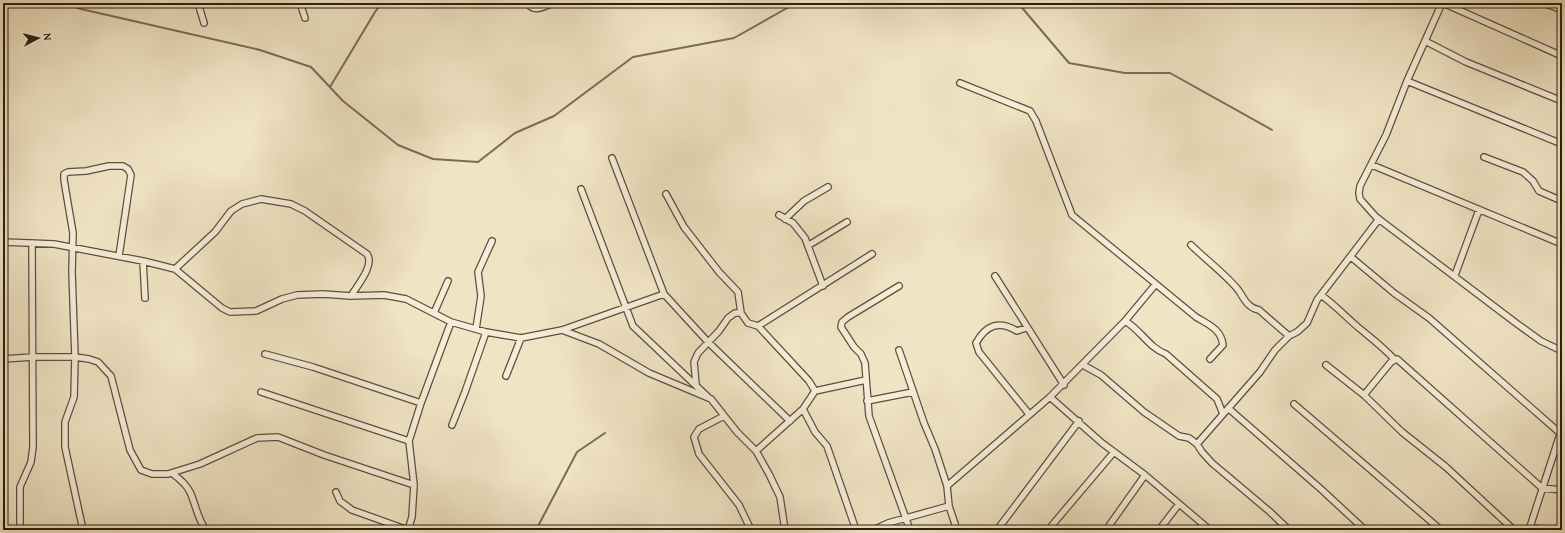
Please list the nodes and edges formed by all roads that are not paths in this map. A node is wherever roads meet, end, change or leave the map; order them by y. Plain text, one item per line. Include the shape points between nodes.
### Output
1 (198, 3) edge
2 (300, 3) edge
3 (527, 3) edge
4 (553, 3) edge
5 (1442, 3) edge
6 (1544, 3) edge
7 (1562, 10) edge
8 (305, 18) dead end
9 (204, 23) dead end
10 (1425, 41) junction
11 (1562, 56) edge
12 (1407, 82) junction
13 (960, 83) dead end
14 (1562, 101) edge
15 (1562, 144) edge
16 (1484, 157) dead end
17 (612, 158) dead end
18 (1372, 165) junction
19 (828, 187) dead end
20 (582, 189) dead end
21 (666, 194) dead end
22 (1562, 201) edge
23 (1480, 210) junction
24 (778, 215) dead end
25 (785, 219) junction
26 (1380, 219) junction
27 (847, 222) dead end
28 (492, 241) dead end
29 (3, 242) edge
30 (32, 243) junction
31 (1562, 244) edge
32 (809, 245) junction
33 (1191, 245) dead end
34 (72, 248) junction
35 (872, 254) dead end
36 (119, 256) junction
37 (1351, 257) junction
38 (143, 261) junction
39 (175, 269) junction
40 (995, 276) dead end
41 (1455, 276) junction
42 (448, 281) dead end
43 (1155, 285) junction
44 (823, 286) junction
45 (899, 286) dead end
46 (664, 294) junction
47 (1321, 295) junction
48 (352, 296) junction
49 (145, 298) dead end
50 (625, 308) junction
51 (742, 313) junction
52 (434, 314) junction
53 (1125, 321) junction
54 (451, 322) junction
55 (758, 326) junction
56 (1026, 328) junction
57 (476, 329) junction
58 (562, 330) junction
59 (486, 332) junction
60 (1289, 336) junction
61 (521, 338) junction
62 (708, 342) junction
63 (899, 350) dead end
64 (1562, 351) edge
65 (265, 354) dead end
66 (33, 357) junction
67 (75, 357) junction
68 (3, 359) edge
69 (1210, 359) dead end
70 (1394, 359) junction
71 (1083, 365) junction
72 (1326, 365) dead end
73 (506, 376) dead end
74 (866, 380) junction
75 (696, 384) junction
76 (1064, 385) junction
77 (1057, 391) junction
78 (261, 392) dead end
79 (815, 392) junction
80 (914, 392) junction
81 (1364, 395) junction
82 (1050, 397) junction
83 (711, 400) junction
84 (867, 401) junction
85 (421, 403) junction
86 (1294, 404) dead end
87 (1060, 405) junction
88 (1228, 408) junction
89 (803, 409) junction
90 (1029, 414) junction
91 (1223, 414) junction
92 (724, 416) junction
93 (790, 421) junction
94 (1079, 421) junction
95 (452, 425) dead end
96 (1561, 431) edge
97 (410, 440) junction
98 (1197, 444) junction
99 (1554, 450) junction
100 (1562, 450) edge
101 (756, 451) junction
102 (1114, 452) junction
103 (173, 474) junction
104 (1145, 475) junction
105 (414, 485) junction
106 (947, 486) junction
107 (1542, 488) junction
108 (1562, 490) edge
109 (336, 492) dead end
110 (1179, 504) junction
111 (949, 506) junction
112 (904, 520) junction
113 (1530, 529) edge
114 (20, 530) edge
115 (83, 530) edge
116 (206, 530) edge
117 (408, 530) edge
118 (751, 530) edge
119 (785, 530) edge
120 (856, 530) edge
121 (873, 530) edge
122 (910, 530) edge
123 (957, 530) edge
124 (997, 530) edge
125 (1048, 530) edge
126 (1106, 530) edge
127 (1160, 530) edge
128 (1210, 530) edge
129 (1289, 530) edge
130 (1365, 530) edge
131 (1441, 530) edge
132 (1514, 530) edge
133 (1552, 530) edge

1 - 9 street
2 - 8 street
3 - 4 street via 534,9
5 - 10 street
5 - 11 street
6 - 7 street
10 - 12 street
10 - 14 street via 1466,62
12 - 15 street
12 - 18 street
13 - 43 street via 1030,111 1072,215
16 - 22 street via 1523,172 1533,180 1540,191
17 - 46 street
18 - 23 street
18 - 26 street via 1359,193 1360,199
19 - 25 street via 804,201
20 - 50 street
21 - 51 street via 684,227 738,292
23 - 31 street
23 - 41 street
24 - 25 street
25 - 32 street via 799,230
26 - 37 street
26 - 41 street
27 - 32 street
28 - 57 street via 478,272 481,296
29 - 30 street
30 - 34 street
30 - 66 street
32 - 44 street
33 - 60 street via 1239,290 1246,303 1259,310
34 - 36 street
34 - 36 street via 73,233 64,174 123,166 131,175
34 - 67 street
35 - 44 street
36 - 38 street
37 - 47 street
37 - 96 street via 1429,318
38 - 39 street
38 - 49 street
39 - 48 street via 230,312 256,311 297,295
39 - 48 street via 215,232 231,211 252,201 272,200 291,204 305,211 367,254 369,264
40 - 56 street
41 - 64 street via 1541,341
42 - 52 street
43 - 53 street
43 - 69 street via 1196,317 1216,328 1222,337 1223,345
44 - 55 street
45 - 74 street via 842,322 841,327 865,363
46 - 50 street
46 - 62 street
47 - 60 street via 1307,323
47 - 70 street via 1348,316
48 - 52 street via 392,295 406,299
50 - 58 street
50 - 75 street via 636,331
51 - 55 street via 748,323
51 - 62 street via 735,313 728,318 720,331
52 - 54 street
53 - 71 street
53 - 91 street via 1217,399
54 - 57 street
54 - 85 street
55 - 79 street via 809,381
56 - 76 street
56 - 90 street via 1016,331 1003,324 992,325 981,334 976,343 979,352
57 - 59 street
58 - 61 street
58 - 83 street via 599,344 649,374
59 - 61 street
59 - 95 street
60 - 88 street
61 - 73 street
62 - 75 street via 695,358
62 - 93 street
63 - 80 street
65 - 85 street via 314,367
66 - 67 street
66 - 68 street
66 - 114 street via 33,446 31,462 20,487
67 - 103 street via 98,362 111,376 130,450 141,470 152,474
67 - 115 street via 74,397 65,422 64,436
70 - 81 street
70 - 107 street via 1400,361
71 - 76 street
71 - 98 street via 1101,375 1144,412 1179,436
72 - 81 street
74 - 79 street
74 - 84 street
75 - 83 street
76 - 77 street
77 - 82 street
77 - 87 street
78 - 97 street
79 - 89 street
80 - 84 street
80 - 106 street
81 - 132 street via 1402,432 1446,467
82 - 87 street
82 - 90 street
83 - 92 street
84 - 112 street via 869,416
85 - 97 street
86 - 131 street
87 - 94 street
88 - 91 street
88 - 130 street
89 - 93 street
89 - 120 street via 814,432 827,446
90 - 106 street via 1005,438
91 - 98 street
92 - 101 street
92 - 118 street via 699,429 694,437 699,454 739,505
93 - 101 street
94 - 102 street
94 - 124 street
96 - 99 street
97 - 105 street
98 - 129 street via 1212,463
99 - 100 street
99 - 107 street
101 - 119 street via 780,497
102 - 104 street
102 - 125 street
103 - 105 street via 257,438 278,437
103 - 116 street via 191,493 201,523
104 - 110 street
104 - 126 street
105 - 117 street via 412,517
106 - 111 street
107 - 108 street
107 - 113 street
109 - 117 street via 340,501 352,510
110 - 127 street
110 - 128 street
111 - 112 street
111 - 123 street
112 - 121 street via 888,523
112 - 122 street
113 - 133 street

